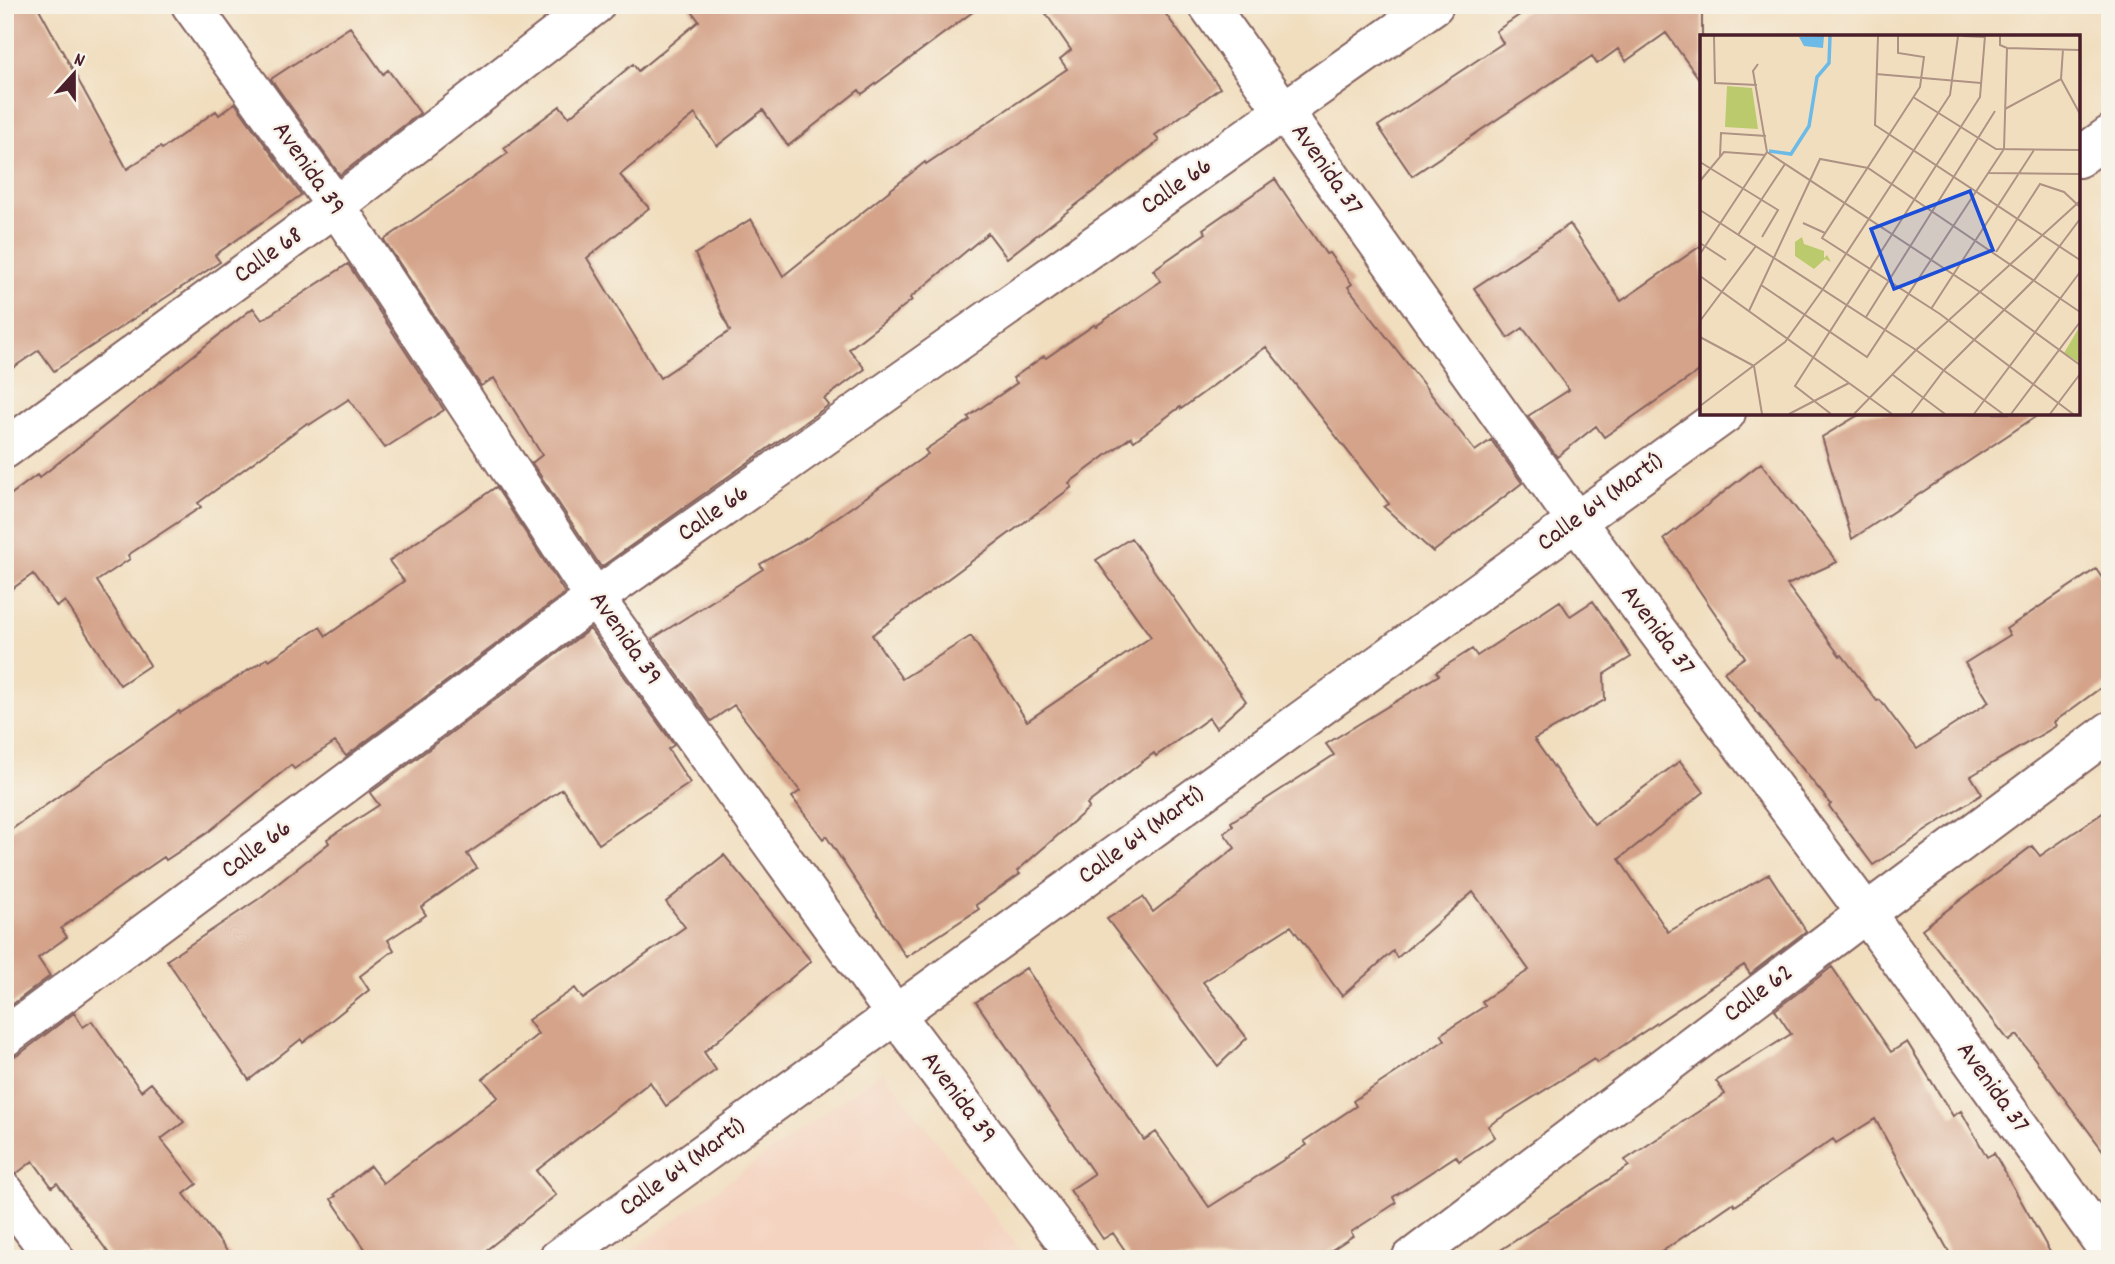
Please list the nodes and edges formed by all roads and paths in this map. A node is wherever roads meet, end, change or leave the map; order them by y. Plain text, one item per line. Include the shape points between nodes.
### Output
1 (191, 5) edge
2 (594, 5) edge
3 (1208, 5) edge
4 (1434, 5) edge
5 (1284, 111) junction
6 (2110, 135) edge
7 (2080, 157) edge
8 (336, 206) junction
9 (1723, 415) edge
10 (5, 449) edge
11 (1576, 521) junction
12 (595, 598) junction
13 (2110, 731) edge
14 (1866, 913) junction
15 (895, 1014) junction
16 (5, 1037) edge
17 (5, 1192) edge
18 (2110, 1253) edge
19 (55, 1259) edge
20 (558, 1259) edge
21 (1079, 1259) edge
22 (1411, 1259) edge

1 - 8 street, Avenida 39
2 - 8 street, Calle 68
3 - 5 street, Avenida 37
4 - 5 street, Calle 66
5 - 11 street, Avenida 37
5 - 12 street, Calle 66
6 - 7 street
8 - 10 street, Calle 68
8 - 12 street, Avenida 39
9 - 11 street, Calle 64 (Martí)
11 - 14 street, Avenida 37
11 - 15 street, Calle 64 (Martí)
12 - 15 street, Avenida 39
12 - 16 street, Calle 66
13 - 14 street, Calle 62
14 - 18 street, Avenida 37
14 - 22 street, Calle 62
15 - 20 street, Calle 64 (Martí)
15 - 21 street, Avenida 39
17 - 19 street

